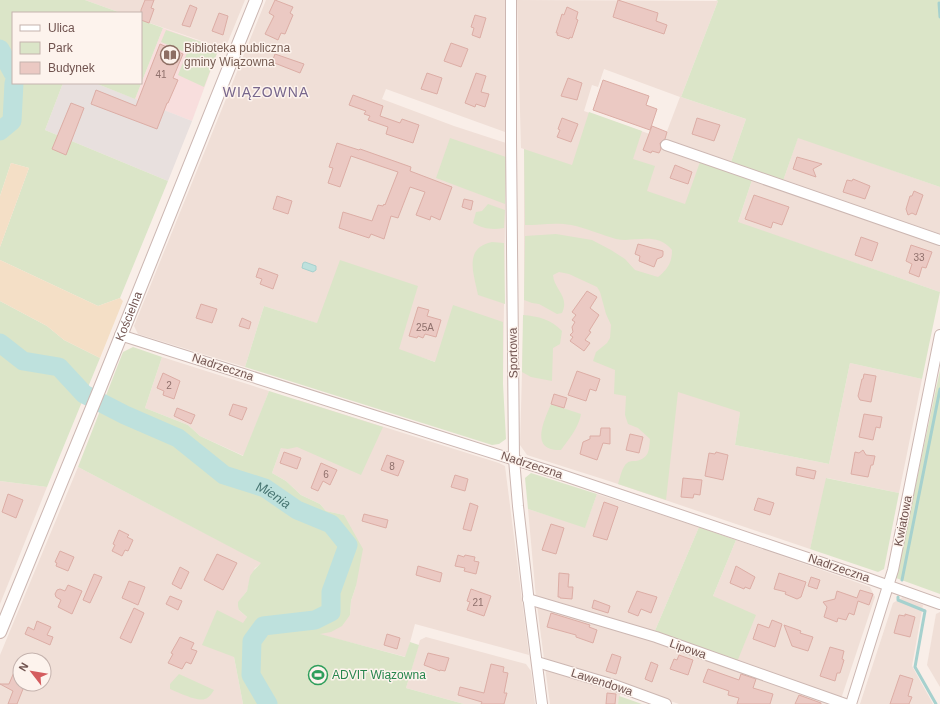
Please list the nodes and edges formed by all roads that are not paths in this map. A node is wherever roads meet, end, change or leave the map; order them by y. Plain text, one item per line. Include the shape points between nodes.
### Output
1 (256, 0) edge
2 (511, 0) edge
3 (666, 145) dead end
4 (940, 240) edge
5 (120, 335) junction
6 (940, 335) edge
7 (514, 459) junction
8 (889, 585) junction
9 (528, 599) junction
10 (940, 604) edge
11 (0, 632) edge
12 (538, 662) junction
13 (542, 704) edge
14 (666, 704) edge
15 (846, 704) edge
16 (851, 704) edge

1 - 5 street, Kościelna
2 - 7 street, Sportowa
3 - 4 street
5 - 7 street, Nadrzeczna
5 - 11 street, Kościelna
6 - 8 street, Kwiatowa
7 - 8 street, Nadrzeczna
7 - 9 street, Sportowa
8 - 10 street, Nadrzeczna
8 - 16 street, Kwiatowa
9 - 12 street, Sportowa
9 - 15 street, Lipowa via 656,638
12 - 13 street, Sportowa
12 - 14 street, Lawendowa

